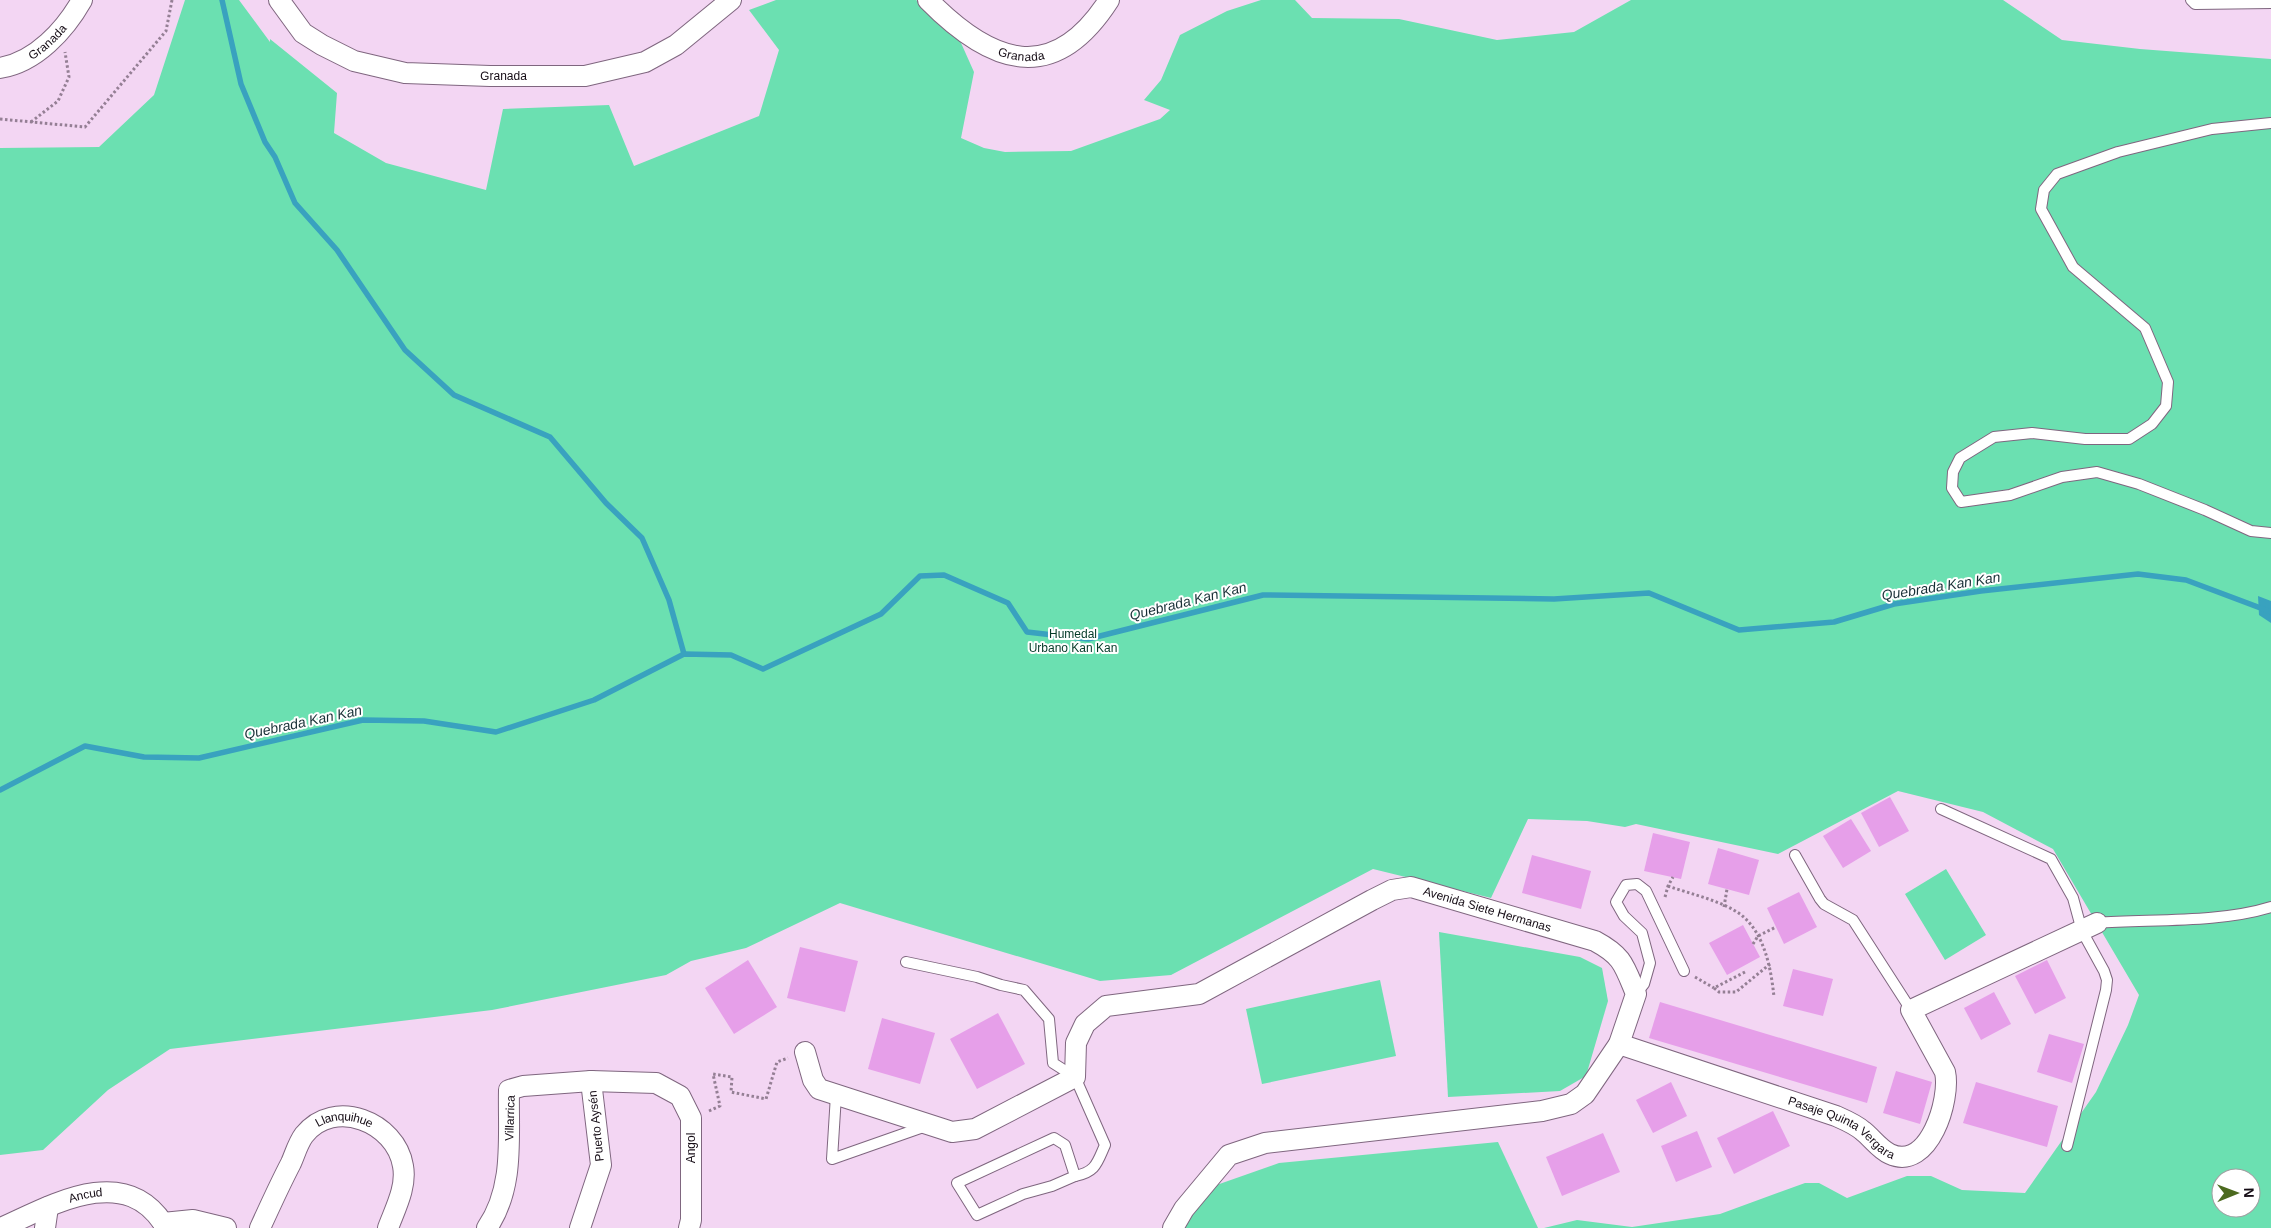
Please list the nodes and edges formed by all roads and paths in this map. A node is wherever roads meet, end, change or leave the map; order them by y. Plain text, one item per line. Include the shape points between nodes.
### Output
1 (82, 0) edge
2 (172, 0) edge
3 (279, 0) edge
4 (731, 0) edge
5 (928, 0) edge
6 (1109, 0) edge
7 (2191, 0) edge
8 (2271, 3) edge
9 (54, 39) junction
10 (0, 68) edge
11 (0, 119) edge
12 (30, 122) junction
13 (2271, 123) edge
14 (2271, 533) edge
15 (1941, 809) dead end
16 (1795, 855) dead end
17 (1668, 886) dead end
18 (1727, 889) dead end
19 (2271, 906) edge
20 (1724, 907) junction
21 (1776, 927) dead end
22 (2089, 927) junction
23 (1758, 936) junction
24 (1753, 944) dead end
25 (906, 962) dead end
26 (1770, 964) junction
27 (1684, 971) joint
28 (1745, 972) dead end
29 (1714, 988) junction
30 (1636, 994) junction
31 (1774, 997) dead end
32 (1911, 1010) junction
33 (1620, 1044) junction
34 (805, 1052) joint
35 (1075, 1077) junction
36 (591, 1081) junction
37 (656, 1083) joint
38 (836, 1094) junction
39 (705, 1104) dead end
40 (930, 1125) junction
41 (2067, 1146) dead end
42 (1075, 1176) junction
43 (48, 1207) junction
44 (163, 1226) edge
45 (1, 1228) edge
46 (46, 1228) edge
47 (226, 1228) edge
48 (260, 1228) edge
49 (388, 1228) edge
50 (487, 1228) edge
51 (580, 1228) edge
52 (689, 1228) edge
53 (1173, 1228) edge

1 - 9 street, Granada
2 - 12 path via 166,31 85,127
3 - 4 street, Granada via 303,33 354,61 405,73 490,76 585,76 645,62 676,45
5 - 6 street, Granada via 948,20 987,48 1031,59 1063,49
7 - 8 lane via 2195,4
9 - 10 street, Granada via 23,60
9 - 12 path via 67,54 69,77 58,101
11 - 12 path
13 - 14 lane via 2212,129 2118,152 2057,174 2044,190 2041,208 2073,267 2145,328 2168,382 2166,406 2152,424 2129,439 2085,439 2032,433 1994,437 1960,458 1953,472 1952,488 1961,502 2010,495 2062,477 2097,472 2147,488 2251,531
15 - 22 lane via 2050,860
16 - 32 lane via 1824,904 1854,920
17 - 20 path
18 - 20 path
19 - 22 lane via 2257,911
20 - 23 path via 1740,915
21 - 23 path
22 - 32 street
22 - 41 lane via 2107,980
23 - 24 path
23 - 26 path
25 - 35 lane via 1024,990 1049,1019 1053,1063
26 - 29 path via 1736,992 1719,992
26 - 31 path
27 - 29 path
27 - 30 lane via 1646,891 1637,884 1626,885 1616,902 1624,916 1642,933 1650,963 1644,984
28 - 29 path
30 - 33 street
30 - 35 street, Avenida Siete Hermanas via 1623,962 1612,950 1595,941 1411,888 1392,890 1199,994 1106,1006 1085,1024 1076,1043
32 - 33 street, Pasaje Quinta Vergara via 1947,1081 1938,1124 1920,1149 1900,1156 1890,1154 1863,1130 1836,1116
33 - 53 street via 1584,1094 1571,1104 1542,1111 1265,1143 1229,1156 1184,1209
34 - 38 street via 819,1089
34 - 39 path via 777,1062 766,1099 731,1092 732,1077 713,1074 720,1106 708,1112
35 - 40 street via 975,1129 952,1132
35 - 42 lane via 1105,1145 1095,1167 1087,1174
36 - 37 street, Villarrica
36 - 50 street, Villarrica via 509,1090 508,1177 498,1209
36 - 51 street, Puerto Aysén via 601,1164
37 - 52 street, Angol via 680,1096 691,1118
38 - 40 street
38 - 40 lane via 832,1159
42 - 42 lane via 1023,1194 977,1215 957,1184 1054,1138 1065,1145
43 - 44 street, Ancud via 97,1192 119,1192 140,1199 153,1210
43 - 45 street, Ancud
43 - 46 street
44 - 47 street via 194,1220
48 - 49 street, Llanquihue via 303,1136 322,1122 346,1117 369,1121 379,1127 401,1155 404,1178

